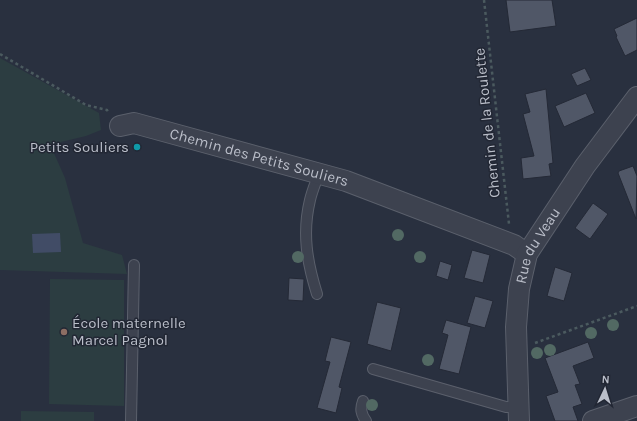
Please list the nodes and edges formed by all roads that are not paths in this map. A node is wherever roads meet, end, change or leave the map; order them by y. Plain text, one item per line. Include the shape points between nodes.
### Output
1 (637, 97) edge
2 (120, 126) road end
3 (318, 173) junction
4 (527, 254) junction
5 (134, 265) dead end
6 (317, 294) dead end
7 (373, 369) dead end
8 (363, 401) dead end
9 (637, 406) edge
10 (519, 414) edge
11 (131, 421) edge
12 (366, 421) edge
13 (593, 421) edge

1 - 4 street, Rue du Veau via 586,166
2 - 3 street, Chemin des Petits Souliers via 134,123
3 - 4 street, Chemin des Petits Souliers via 346,181 507,242
3 - 6 lane via 306,222 309,269
4 - 10 street, Rue du Veau via 519,289 516,327
5 - 11 lane
7 - 10 lane via 506,407
8 - 12 lane via 360,408
9 - 13 street

